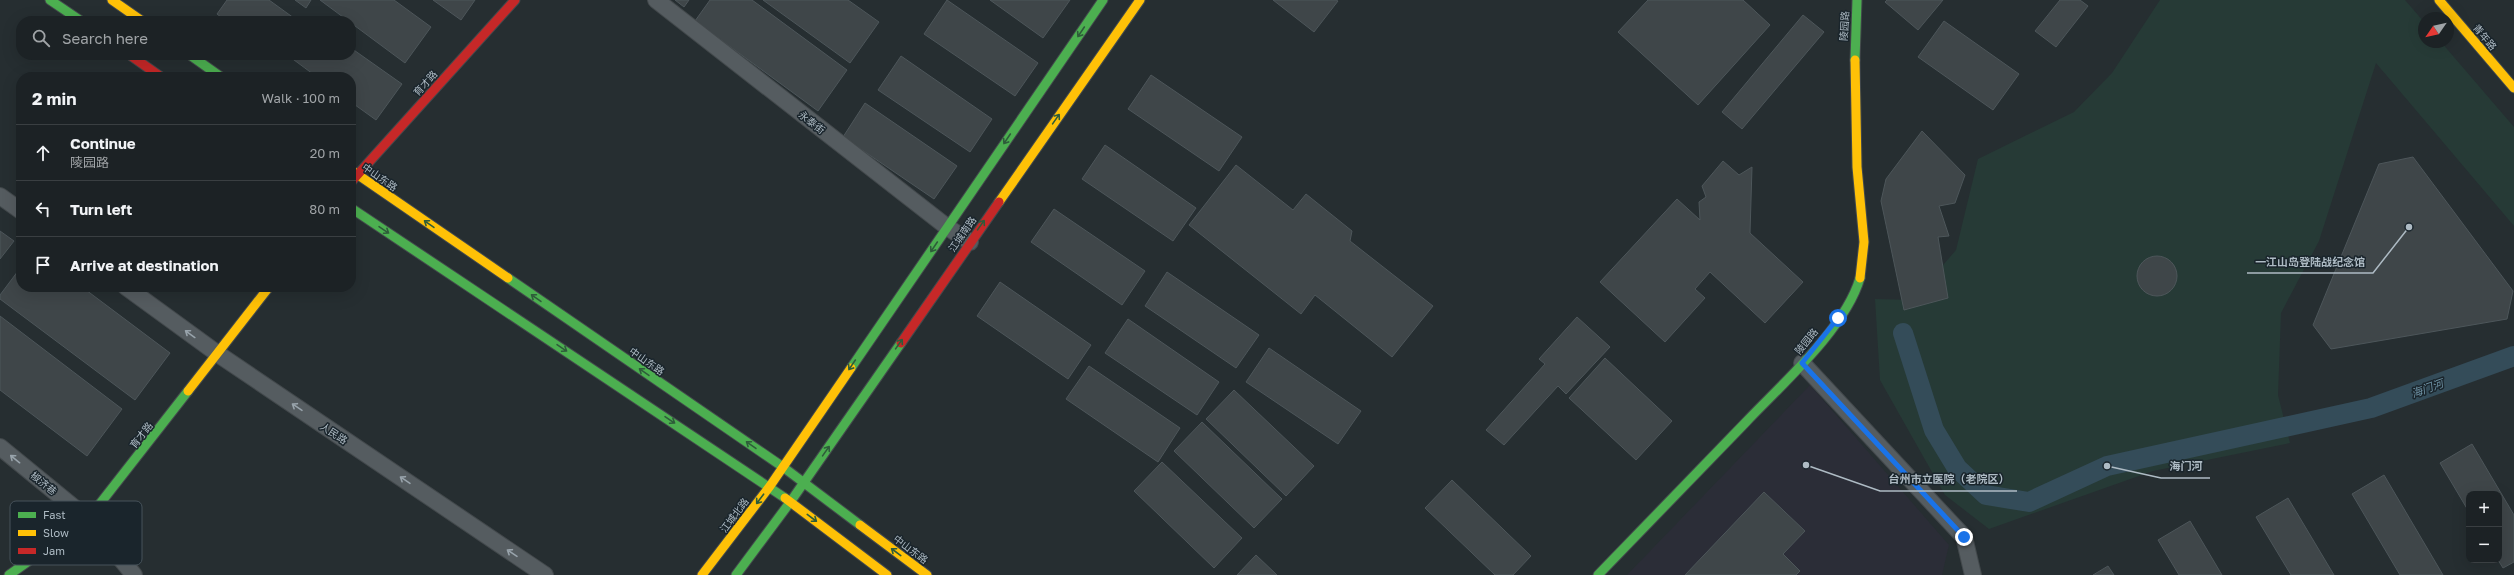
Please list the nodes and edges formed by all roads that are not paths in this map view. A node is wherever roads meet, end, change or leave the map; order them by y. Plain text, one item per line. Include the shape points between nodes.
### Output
1 (50, 0) edge
2 (112, 0) edge
3 (515, 0) edge
4 (656, 0) edge
5 (1103, 0) edge
6 (1140, 0) edge
7 (1857, 0) edge
8 (2439, 0) edge
9 (73, 16) edge
10 (135, 16) edge
11 (137, 60) edge
12 (197, 60) edge
13 (154, 72) edge
14 (214, 72) edge
15 (2514, 88) edge
16 (356, 170) edge
17 (356, 173) edge
18 (0, 196) edge
19 (16, 207) edge
20 (356, 211) edge
21 (947, 227) junction
22 (970, 242) junction
23 (133, 292) edge
24 (265, 292) edge
25 (218, 354) junction
26 (1802, 363) junction
27 (0, 446) edge
28 (783, 468) junction
29 (804, 483) junction
30 (770, 486) junction
31 (66, 501) edge
32 (102, 501) edge
33 (791, 501) junction
34 (23, 565) edge
35 (126, 565) edge
36 (9, 575) edge
37 (134, 575) edge
38 (545, 575) edge
39 (702, 575) edge
40 (736, 575) edge
41 (887, 575) edge
42 (927, 575) edge
43 (1598, 575) edge
44 (1973, 575) edge

1 - 9 main road
2 - 10 main road
3 - 16 main road, 育才路
4 - 21 street, 永泰街
5 -> 21 main road, 江城南路
22 -> 6 main road, 江城南路
7 - 26 main road, 陵园路 via 1854,43 1856,168 1865,246 1858,284 1838,318
8 - 15 main road, 青年路
11 - 13 main road
12 - 14 main road
28 -> 17 main road, 中山东路
18 - 19 street
20 -> 30 main road
21 - 22 street, 永泰街
21 -> 28 main road, 江城南路
29 -> 22 main road, 江城南路
25 -> 23 street, 人民路
24 - 25 main road, 育才路
25 - 32 main road, 育才路
38 -> 25 street, 人民路
26 - 43 main road, 陵园路
26 - 44 street via 1964,537
31 -> 27 street, 椒济巷
28 - 29 main road, 中山东路
28 - 30 main road, 江城北路
29 - 33 main road
42 -> 29 main road, 中山东路
30 - 33 main road
30 -> 39 main road, 江城北路
33 - 40 main road
33 -> 41 main road
34 - 36 main road, 育才路
35 - 37 street, 椒济巷

